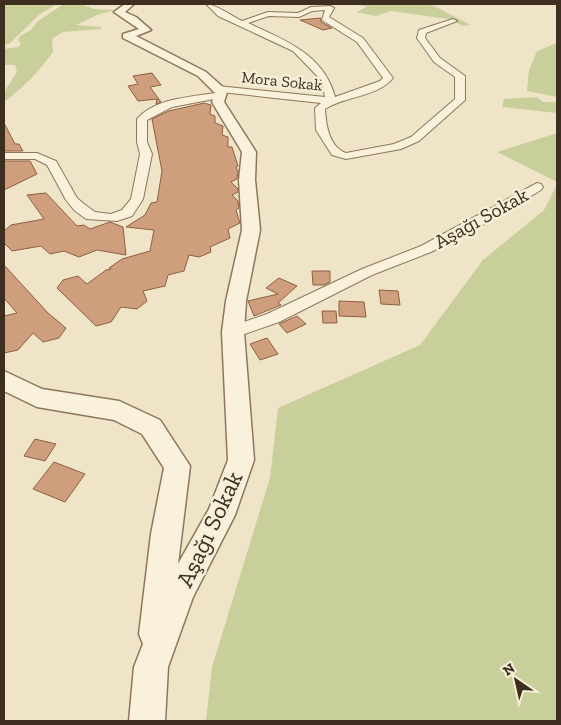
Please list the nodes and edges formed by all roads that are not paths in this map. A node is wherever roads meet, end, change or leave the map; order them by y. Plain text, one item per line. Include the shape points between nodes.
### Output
1 (130, 4) edge
2 (209, 4) edge
3 (452, 21) dead end
4 (242, 23) junction
5 (219, 92) junction
6 (331, 101) junction
7 (4, 156) edge
8 (537, 187) dead end
9 (233, 332) junction
10 (4, 380) edge
11 (151, 667) junction
12 (147, 721) edge

1 - 5 street via 119,12 146,30 127,36 202,74
2 - 4 street via 221,14
3 - 6 street via 422,32 421,38 437,60 460,76 460,100 415,139 397,147 346,156 336,153 321,130 320,108
4 - 6 street via 300,52 325,80
4 - 6 street, Mora Sokak via 268,14 299,16 310,9 330,8 325,18 360,40 388,78 376,86
5 - 6 street, Mora Sokak
5 - 7 street, Mora Sokak via 176,103 142,119 142,142 146,154 137,200 128,213 120,216 91,216 79,207 52,163 45,159
5 - 9 street, Aşağı Sokak via 218,102 249,152 251,230
8 - 9 street, Aşağı Sokak via 426,249 367,272 273,318
9 - 11 street, Aşağı Sokak via 241,460 221,515 180,590
10 - 11 street via 37,398 127,415 151,427 177,466
11 - 12 street, Aşağı Sokak

